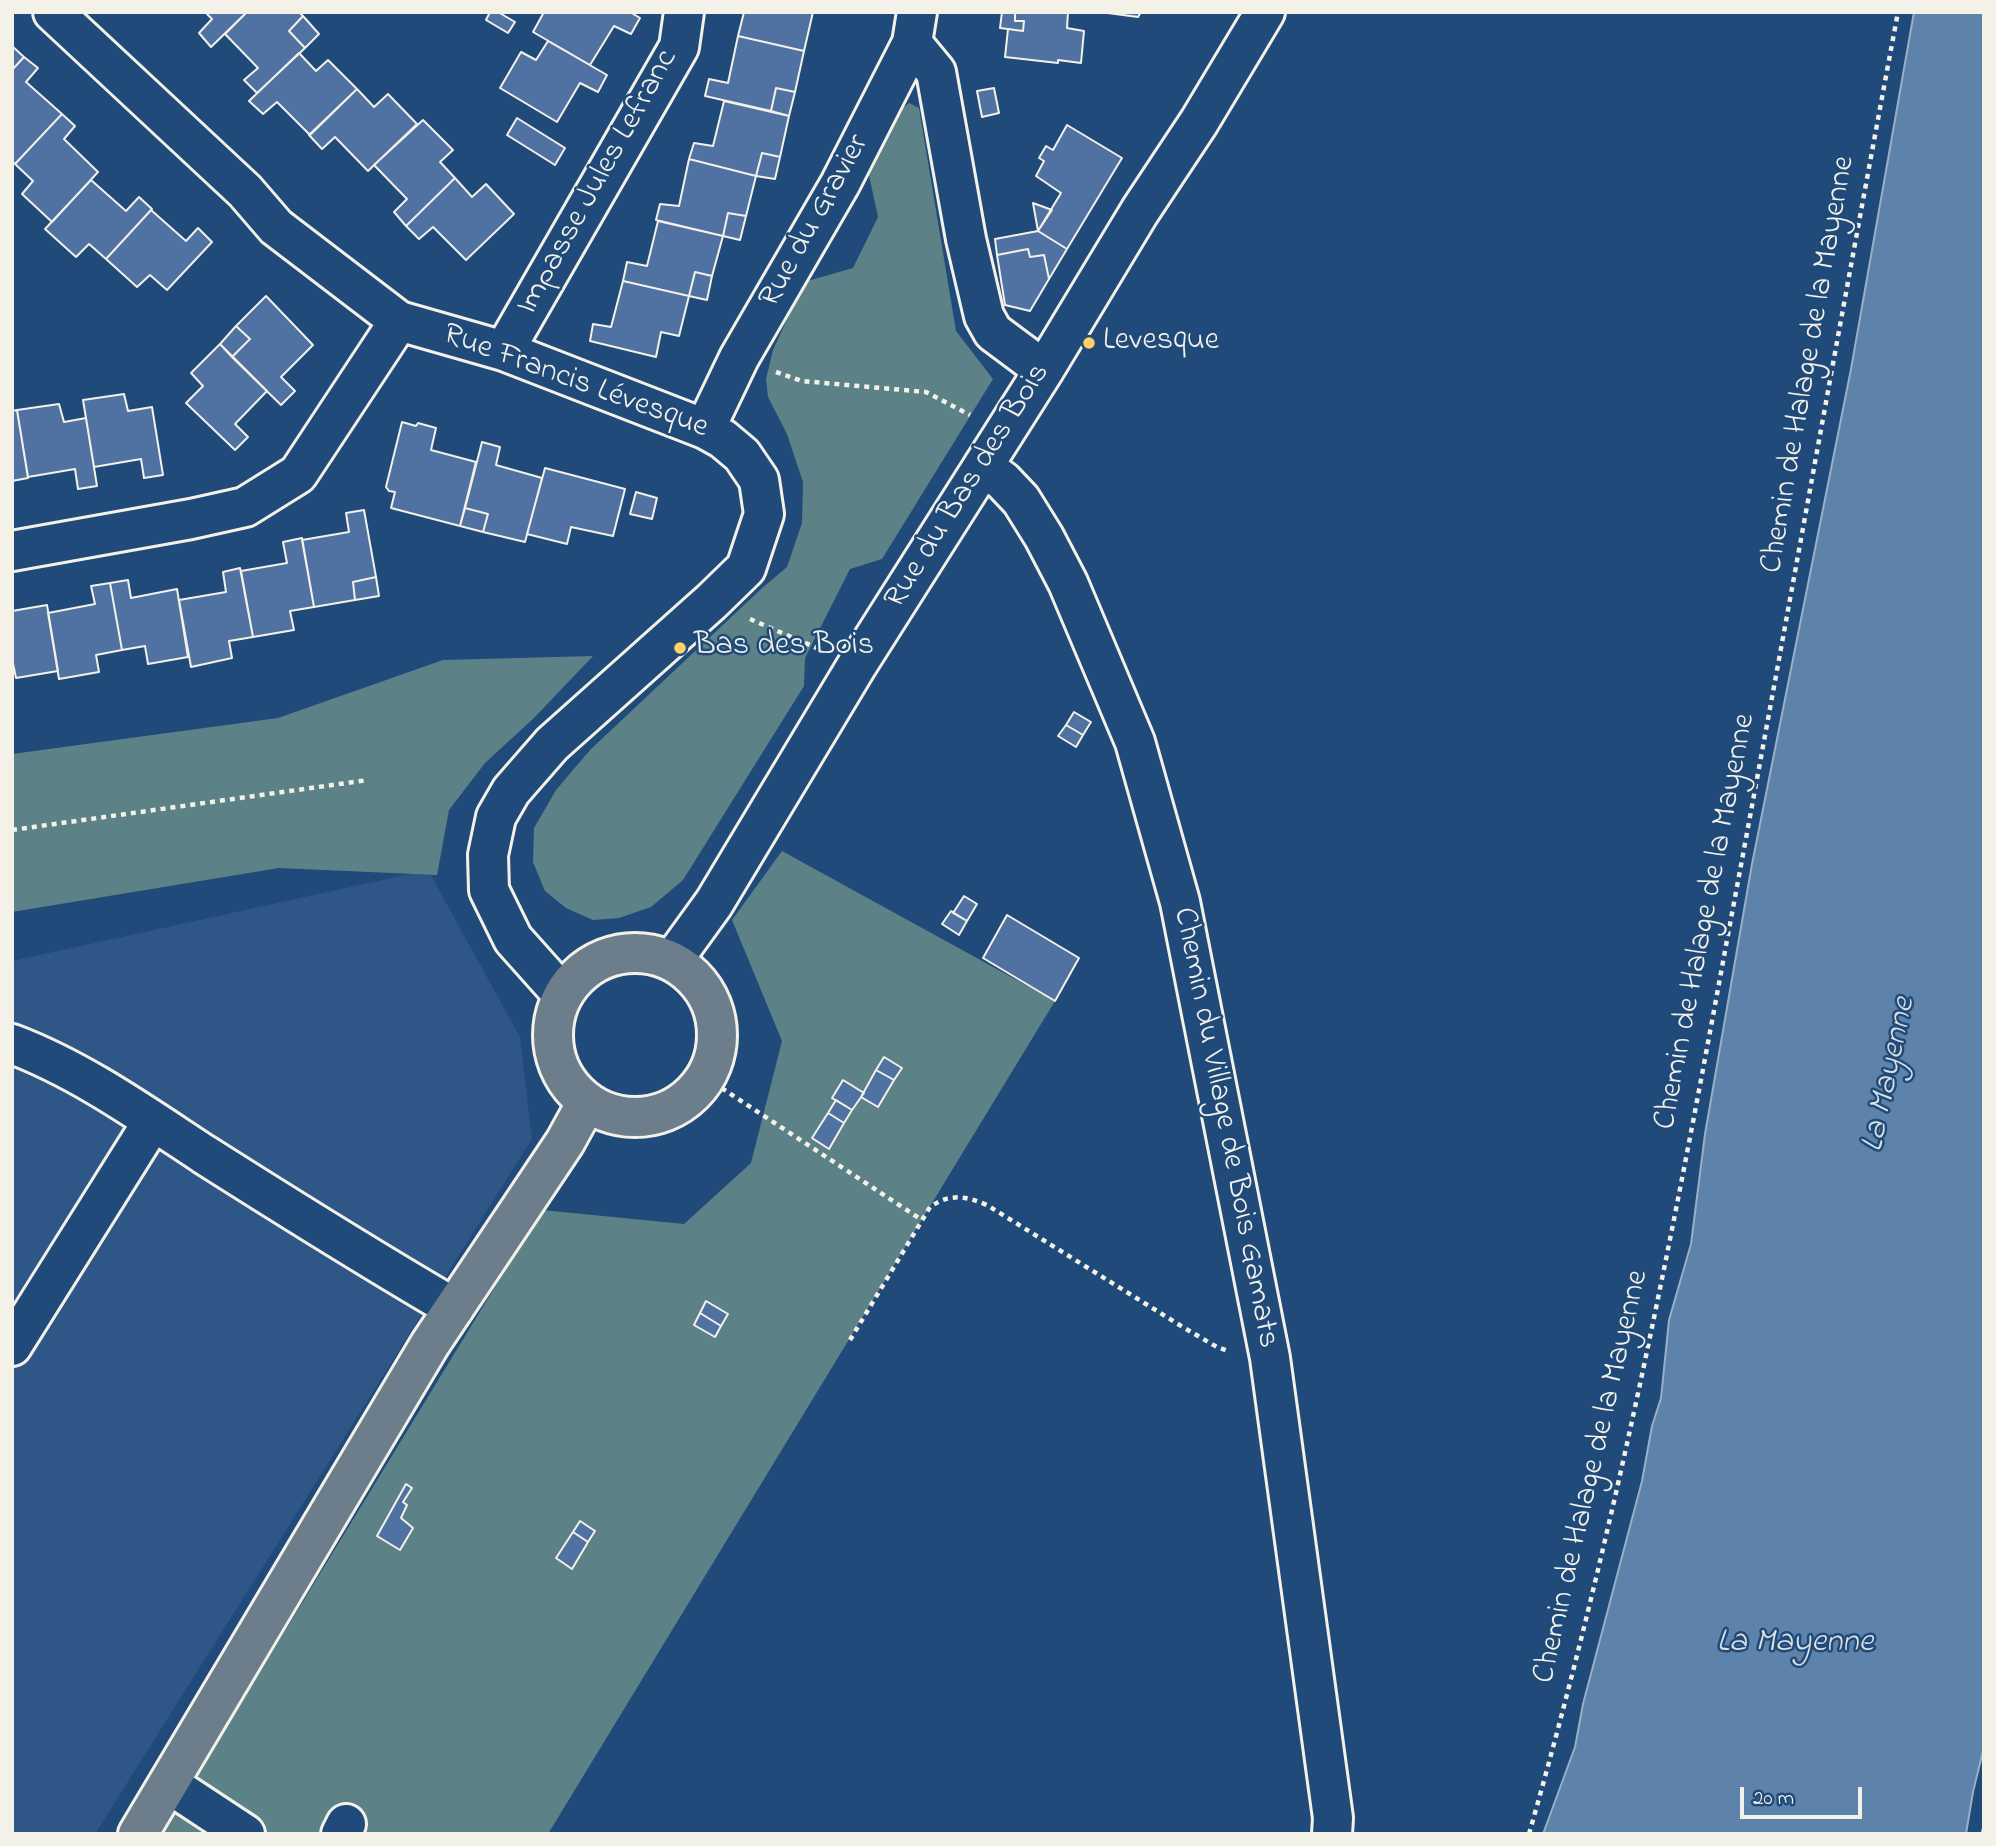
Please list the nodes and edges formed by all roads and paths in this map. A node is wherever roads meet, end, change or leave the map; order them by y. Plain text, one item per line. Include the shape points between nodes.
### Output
1 (52, 12) edge
2 (684, 12) edge
3 (1265, 12) edge
4 (1898, 12) edge
5 (915, 27) edge
6 (399, 321) junction
7 (504, 351) junction
8 (739, 358) junction
9 (1044, 370) junction
10 (1009, 425) junction
11 (705, 429) junction
12 (983, 466) junction
13 (12, 551) edge
14 (711, 602) junction
15 (857, 665) junction
16 (368, 780) dead end
17 (12, 830) edge
18 (672, 961) junction
19 (563, 995) junction
20 (12, 1044) edge
21 (705, 1077) junction
22 (587, 1102) junction
23 (153, 1121) junction
24 (922, 1220) junction
25 (454, 1308) junction
26 (850, 1340) dead end
27 (12, 1346) edge
28 (1270, 1358) junction
29 (169, 1784) junction
30 (1984, 1829) edge
31 (138, 1834) edge
32 (245, 1834) edge
33 (1332, 1834) edge
34 (1529, 1834) edge
35 (1983, 1834) edge

1 - 6 street, Rue Francis Lévesque via 245,191 276,227
2 - 7 street, Impasse Jules Lefranc via 678,47
3 - 9 street, Rue du Bas des Bois
4 - 34 path, Chemin de Halage de la Mayenne via 1678,1208 1604,1541
5 - 8 street, Rue du Gravier via 840,184
5 - 9 street via 936,72 984,316 993,332
6 - 7 street, Rue Francis Lévesque
6 - 13 street via 298,474 245,507
7 - 11 street, Rue Francis Lévesque
8 - 10 path via 802,381 926,392 970,415 987,413
8 - 11 street, Rue du Gravier
9 - 10 street, Rue du Bas des Bois
10 - 12 street, Rue du Bas des Bois
11 - 14 street, Rue Francis Lévesque via 742,455 758,480 764,514 746,568
12 - 15 street, Rue du Bas des Bois
12 - 28 street, Chemin du Village de Bois Gamats via 1021,500 1044,537 1135,741 1180,902
14 - 15 path
14 - 19 street, Rue Francis Lévesque via 552,744 511,791 496,817 488,855 489,890 513,939
15 - 18 street, Rue du Bas des Bois via 714,903
16 - 17 path
18 - 19 main road via 648,953 598,960 578,975
18 - 21 main road via 694,977 709,999 717,1025 716,1052
19 - 22 main road via 554,1017 552,1041 557,1064 569,1085
20 - 23 street via 43,1056
21 - 22 main road via 688,1098 664,1111 638,1117 611,1114
21 - 24 path
22 - 25 main road
23 - 25 street
23 - 27 street
24 - 26 path
24 - 28 path via 940,1200 970,1197 1217,1347
25 - 29 main road
28 - 33 street, Chemin du Village de Bois Gamats
29 - 31 main road
29 - 32 street
30 - 35 path

